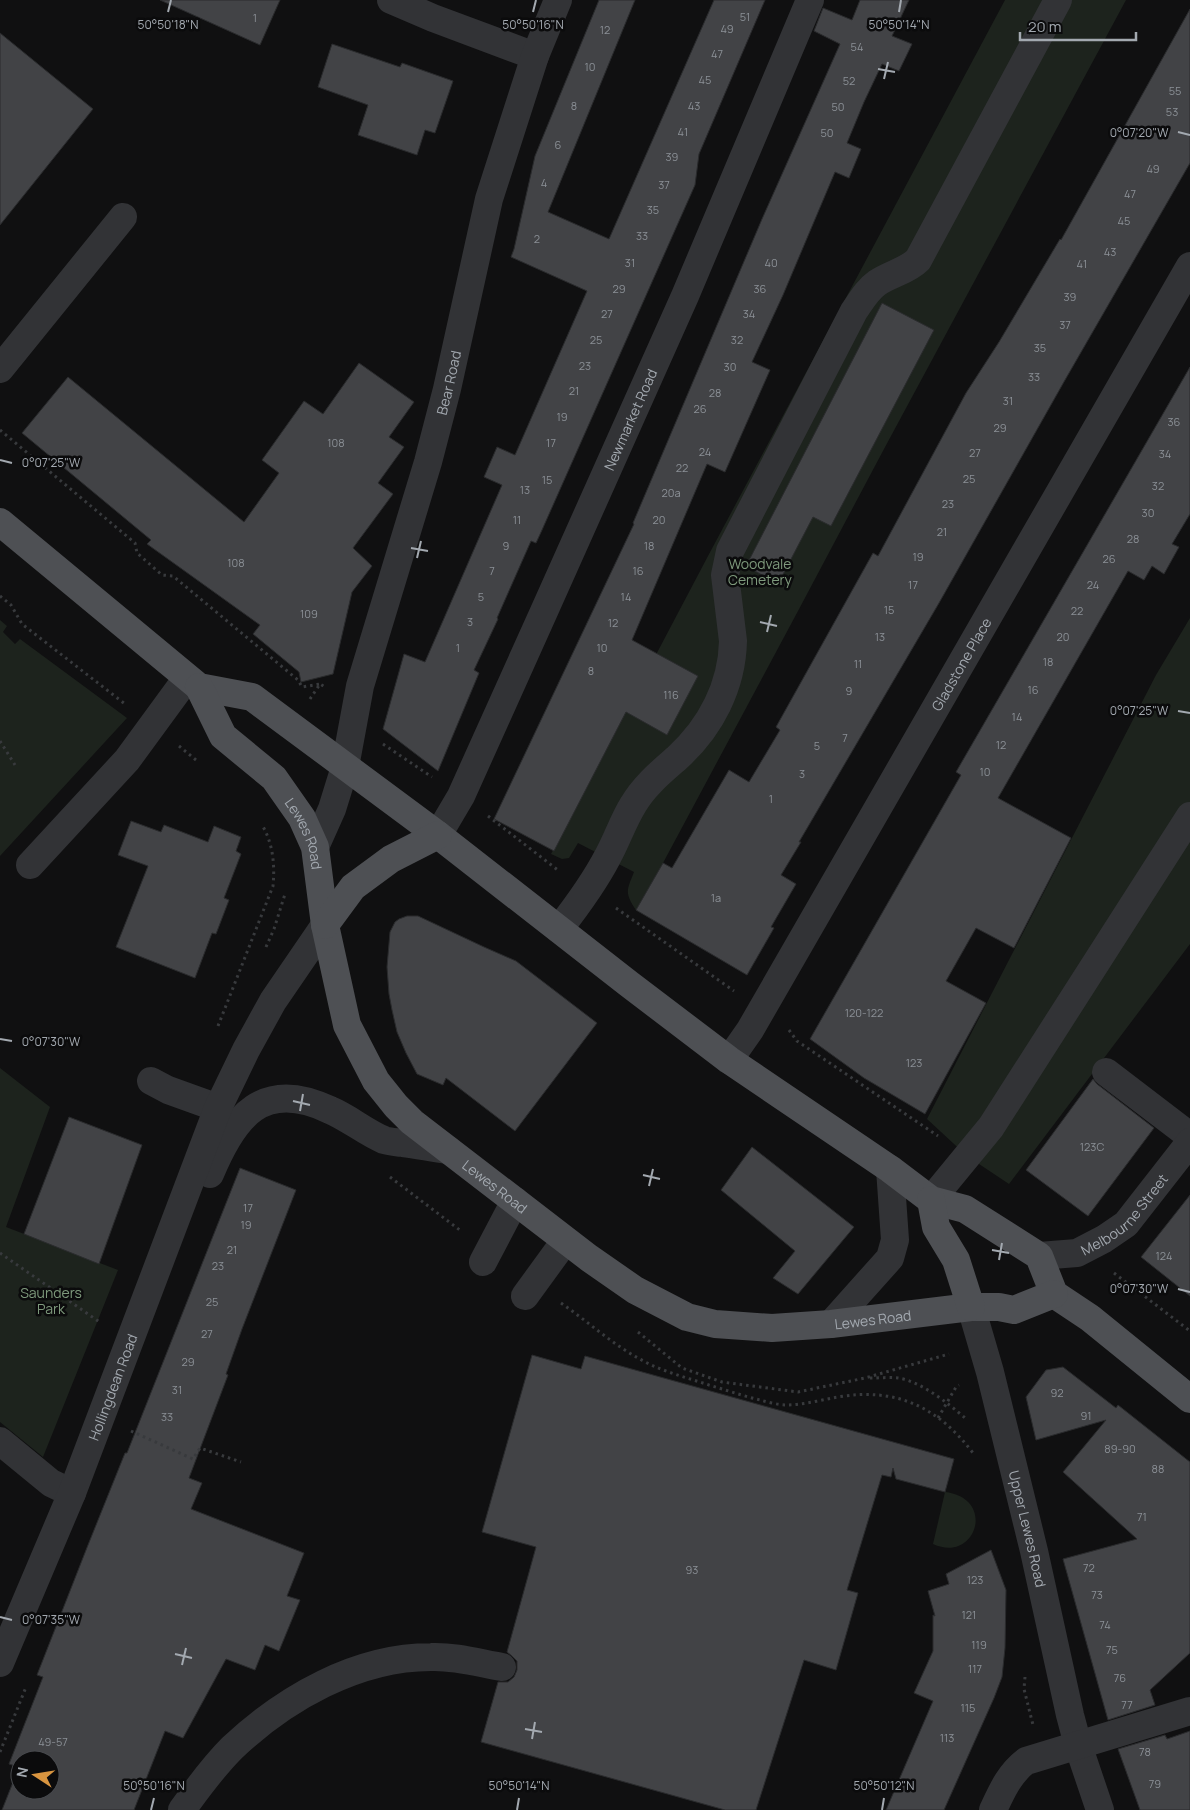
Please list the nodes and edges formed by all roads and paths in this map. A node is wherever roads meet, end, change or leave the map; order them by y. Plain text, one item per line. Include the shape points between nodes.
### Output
1 (390, 0) edge
2 (558, 0) edge
3 (810, 0) edge
4 (1058, 0) edge
5 (535, 56) junction
6 (123, 217) dead end
7 (1190, 266) edge
8 (0, 369) edge
9 (0, 430) edge
10 (0, 522) edge
11 (193, 682) junction
12 (320, 684) dead end
13 (0, 741) edge
14 (16, 765) dead end
15 (345, 767) junction
16 (1190, 816) edge
17 (438, 835) junction
18 (315, 847) junction
19 (30, 865) dead end
20 (285, 893) dead end
21 (326, 925) junction
22 (559, 929) junction
23 (264, 951) dead end
24 (234, 986) dead end
25 (270, 1007) junction
26 (729, 1060) junction
27 (1106, 1072) dead end
28 (152, 1081) dead end
29 (218, 1108) junction
30 (1190, 1136) edge
31 (1190, 1142) edge
32 (448, 1150) junction
33 (890, 1170) junction
34 (389, 1176) dead end
35 (931, 1200) junction
36 (515, 1202) junction
37 (174, 1222) junction
38 (565, 1241) junction
39 (0, 1253) edge
40 (1039, 1256) junction
41 (486, 1257) joint
42 (529, 1290) joint
43 (1054, 1294) junction
44 (971, 1307) junction
45 (831, 1324) junction
46 (131, 1336) junction
47 (865, 1378) dead end
48 (962, 1383) dead end
49 (1190, 1399) edge
50 (947, 1402) junction
51 (100, 1418) junction
52 (938, 1418) junction
53 (970, 1422) dead end
54 (0, 1441) edge
55 (977, 1459) dead end
56 (242, 1462) dead end
57 (72, 1493) junction
58 (0, 1663) edge
59 (502, 1667) dead end
60 (1026, 1670) dead end
61 (1190, 1711) edge
62 (1078, 1744) junction
63 (1038, 1756) junction
64 (182, 1810) edge
65 (994, 1810) edge
66 (1100, 1810) edge

1 - 5 street
2 - 5 street, Bear Road
3 - 17 street, Newmarket Road via 685,296 461,796
4 - 22 street via 918,260 913,266 876,284 854,310 730,551 725,574 733,652 726,682 712,716 695,741 643,790 632,805 589,890
5 - 15 street, Bear Road via 489,199 447,389 360,686
6 - 8 street
7 - 26 street, Gladstone Place via 750,1030
9 - 12 path via 135,543 137,553 162,575 173,576 298,680 302,687
10 - 11 main road, Lewes Road
11 - 15 main road via 252,697
11 - 18 main road, Lewes Road via 223,736 274,778 302,818
11 - 19 street via 127,760
13 - 14 path
15 - 17 main road
15 - 18 street, Bear Road via 332,809
16 - 35 street via 991,1127
17 - 21 main road via 391,859 353,887
17 - 22 main road
18 - 21 main road, Lewes Road
20 - 23 path
21 - 25 street, Hollingdean Road
21 - 32 main road, Lewes Road via 347,1025 370,1070 396,1106
22 - 26 main road
24 - 25 path
25 - 29 street, Hollingdean Road
26 - 33 main road
27 - 30 street
28 - 29 street
29 - 37 street, Hollingdean Road
31 - 40 street, Melbourne Street via 1126,1224 1077,1253
32 - 36 main road, Lewes Road
32 - 37 street via 385,1140 331,1110 306,1100 281,1098 258,1105 244,1115 223,1145 198,1201
33 - 35 main road
33 - 45 street via 895,1240 890,1258
34 - 41 path
35 - 40 main road via 965,1208
35 - 44 main road, Upper Lewes Road via 936,1227 956,1260
36 - 38 main road, Lewes Road
36 - 41 street
37 - 46 street, Hollingdean Road
38 - 42 street
38 - 45 main road, Lewes Road via 635,1290 687,1317 715,1324 772,1328
39 - 46 path via 98,1321
40 - 43 main road
42 - 52 path via 658,1369 758,1400 785,1405 872,1394 906,1400
43 - 44 main road, Lewes Road via 1014,1310
43 - 49 main road via 1090,1318
44 - 45 main road, Lewes Road
44 - 62 street, Upper Lewes Road via 1013,1462
46 - 51 street, Hollingdean Road
47 - 50 path via 898,1378
48 - 50 path
50 - 52 path
50 - 53 path
51 - 56 path via 193,1459 200,1448
51 - 57 street, Hollingdean Road
52 - 55 path via 952,1428
54 - 57 street via 51,1483
57 - 58 street, Hollingdean Road
59 - 64 street via 452,1658 398,1659 316,1688 258,1725 231,1749
60 - 63 path via 1024,1689
61 - 62 street
62 - 63 street
62 - 66 street, Upper Lewes Road
63 - 65 street via 1015,1770

